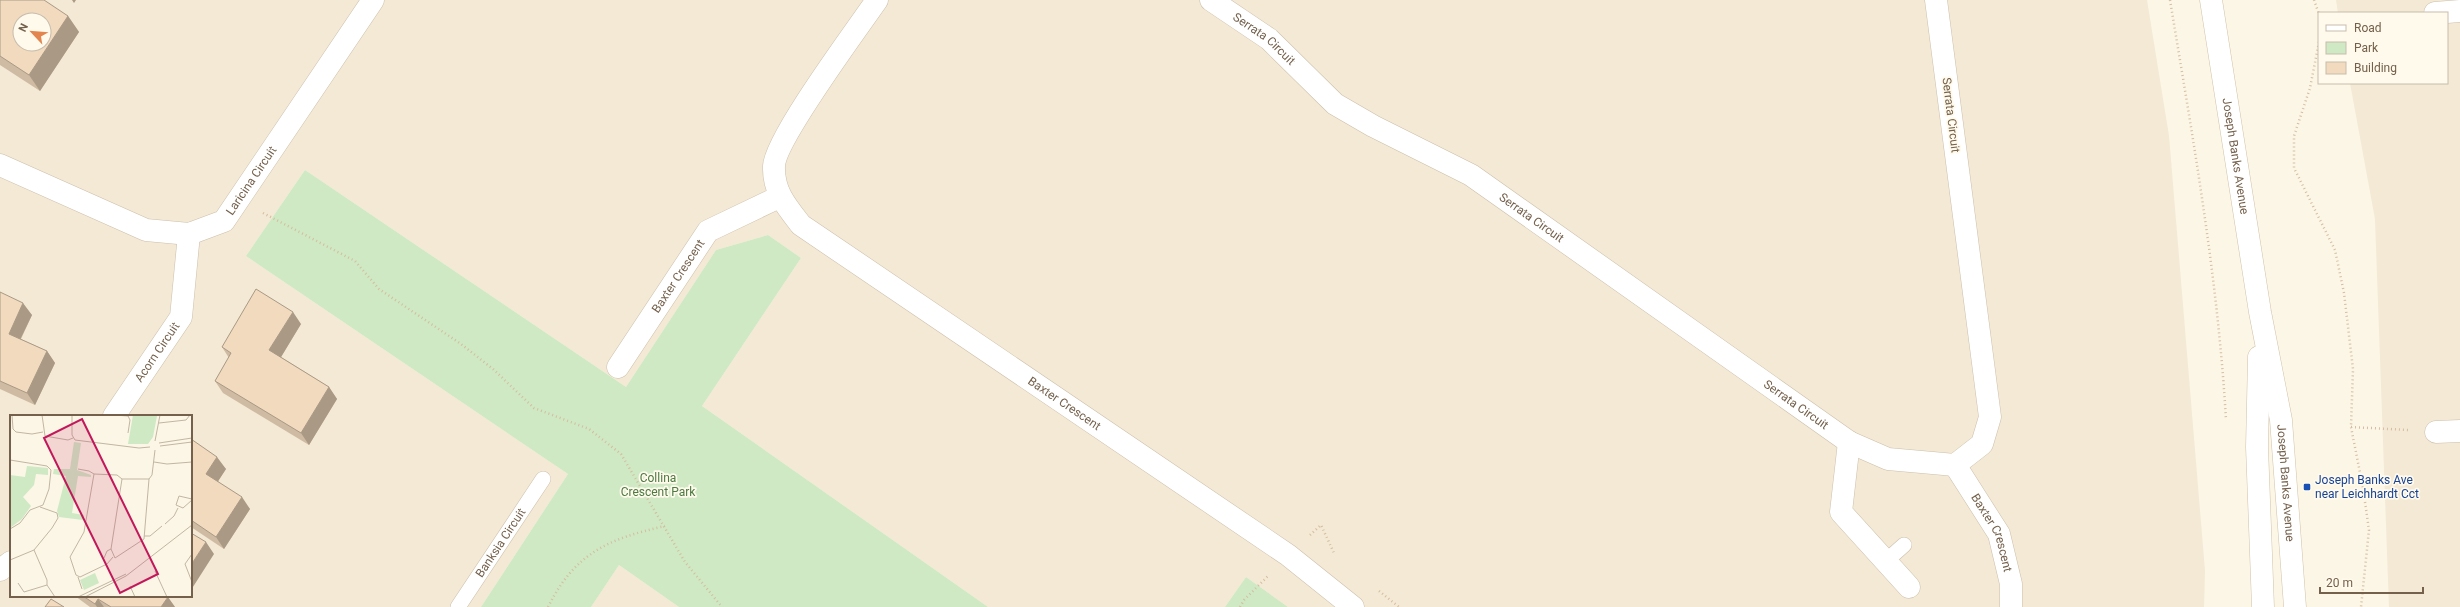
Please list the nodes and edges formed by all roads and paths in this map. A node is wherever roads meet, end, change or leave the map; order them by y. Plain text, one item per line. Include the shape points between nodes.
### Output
1 (373, 0) edge
2 (877, 0) edge
3 (1211, 0) edge
4 (1936, 0) edge
5 (2170, 0) edge
6 (2211, 0) edge
7 (2314, 0) edge
8 (2460, 11) edge
9 (2318, 12) edge
10 (2448, 12) edge
11 (2318, 47) edge
12 (0, 165) edge
13 (779, 197) junction
14 (239, 200) junction
15 (189, 234) junction
16 (2260, 312) junction
17 (618, 367) dead end
18 (115, 415) edge
19 (2226, 424) dead end
20 (2351, 427) junction
21 (2460, 431) edge
22 (2436, 432) joint
23 (1849, 442) junction
24 (1955, 465) junction
25 (543, 479) dead end
26 (665, 526) junction
27 (1904, 545) dead end
28 (1288, 555) junction
29 (1886, 561) junction
30 (10, 563) edge
31 (0, 570) edge
32 (1909, 587) dead end
33 (2295, 601) edge
34 (458, 607) edge
35 (548, 607) edge
36 (722, 607) edge
37 (1240, 607) edge
38 (1353, 607) edge
39 (2012, 607) edge
40 (2263, 607) edge
41 (2361, 607) edge

1 - 14 street, Laricina Circuit
2 - 13 street, Baxter Crescent via 788,131 774,165
3 - 23 street, Serrata Circuit via 1269,39 1335,104 1471,175
4 - 24 street, Serrata Circuit via 1990,417 1982,444
5 - 19 path via 2206,224 2224,376
6 - 16 street, Joseph Banks Avenue
7 - 9 path
8 - 10 street
11 - 20 path via 2310,88 2294,136 2294,168 2335,250 2344,292 2354,369
12 - 15 street, Laricina Circuit via 146,230
13 - 17 street, Baxter Crescent via 708,231
13 - 28 street, Baxter Crescent via 801,225
14 - 15 street, Laricina Circuit via 224,221
14 - 26 path via 355,261 379,289 461,344 493,369 534,408 594,433 621,454
15 - 18 street, Acorn Circuit via 181,317
16 - 33 street, Joseph Banks Avenue via 2281,420
16 - 40 street, Joseph Banks Avenue via 2257,447
20 - 22 path
20 - 41 path via 2368,530
21 - 22 street
23 - 24 street, Serrata Circuit via 1888,459
23 - 29 street via 1841,512
24 - 39 street, Baxter Crescent via 1999,534 2011,584
25 - 34 lane, Banksia Circuit
26 - 35 path via 637,532 598,548 570,570
26 - 36 path via 685,562
27 - 29 lane
28 - 37 path
28 - 38 street, Baxter Crescent
29 - 32 street
30 - 31 street

